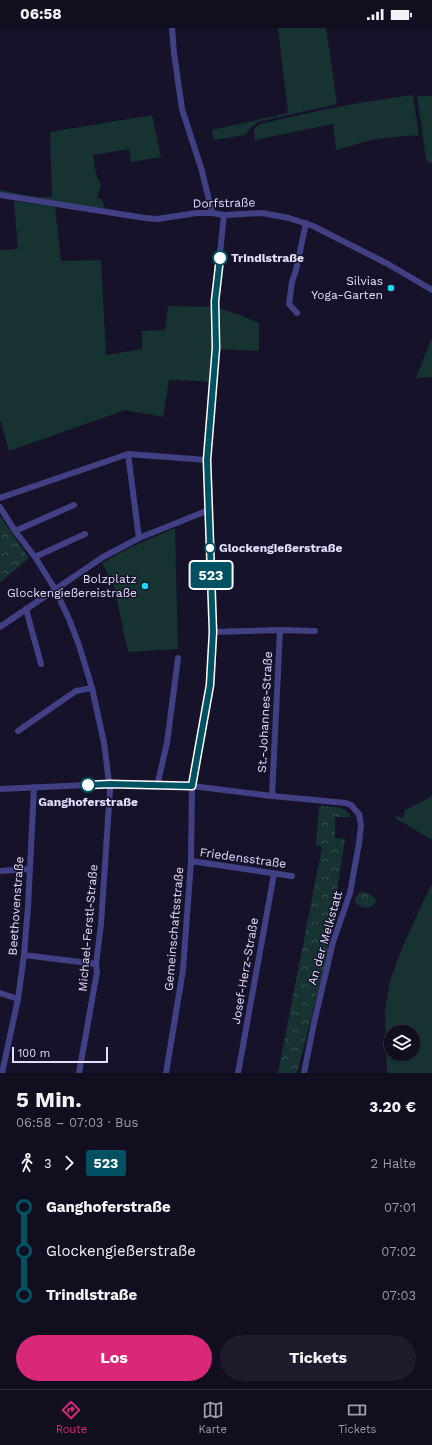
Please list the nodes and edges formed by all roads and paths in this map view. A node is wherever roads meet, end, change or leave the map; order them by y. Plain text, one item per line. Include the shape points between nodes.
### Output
1 (172, 28) edge
2 (0, 195) edge
3 (212, 212) junction
4 (224, 215) junction
5 (306, 223) junction
6 (432, 290) edge
7 (297, 313) dead end
8 (128, 454) junction
9 (207, 460) junction
10 (0, 498) edge
11 (74, 505) dead end
12 (0, 508) edge
13 (209, 510) junction
14 (15, 531) junction
15 (84, 534) dead end
16 (139, 538) junction
17 (35, 557) junction
18 (55, 589) junction
19 (26, 609) junction
20 (0, 627) edge
21 (280, 630) junction
22 (315, 631) dead end
23 (213, 632) junction
24 (178, 658) dead end
25 (41, 664) dead end
26 (92, 688) junction
27 (18, 731) dead end
28 (110, 784) junction
29 (157, 786) junction
30 (192, 786) junction
31 (34, 787) junction
32 (0, 788) edge
33 (272, 796) junction
34 (191, 861) junction
35 (30, 869) junction
36 (0, 871) edge
37 (274, 874) junction
38 (292, 876) dead end
39 (24, 955) junction
40 (96, 964) junction
41 (0, 993) edge
42 (18, 999) junction
43 (2, 1073) edge
44 (79, 1073) edge
45 (166, 1073) edge
46 (238, 1073) edge
47 (304, 1073) edge

1 - 3 street via 182,109
2 - 3 street, Dorfstraße via 157,219
3 - 4 street, Dorfstraße
4 - 5 street, Dorfstraße via 262,213
4 - 9 street, Gemeinschaftsstraße via 215,301 216,348
5 - 6 street, Dorfstraße via 388,264
5 - 7 street via 289,304
8 - 9 street
8 - 10 street
8 - 16 street
9 - 13 street, Gemeinschaftsstraße
11 - 14 street
12 - 14 street
13 - 16 street
13 - 23 street, Gemeinschaftsstraße
14 - 17 street
15 - 17 street
16 - 18 street via 103,557
17 - 18 street
18 - 19 street
18 - 26 street via 77,639
19 - 20 street
19 - 25 street
21 - 22 street
21 - 23 street
21 - 33 street, St.-Johannes-Straße
23 - 30 street, Gemeinschaftsstraße via 210,685
24 - 29 street via 167,743
26 - 27 street via 76,691
26 - 28 street
28 - 29 street
28 - 31 street
28 - 40 street, Michael-Ferstl-Straße
29 - 30 street
30 - 33 street
30 - 34 street, Gemeinschaftsstraße
31 - 32 street
31 - 35 street, Beethovenstraße
33 - 47 street, An der Melkstatt via 346,803 356,809 361,825 357,861 348,900 333,942
34 - 37 street, Friedensstraße
34 - 45 street, Gemeinschaftsstraße via 183,970
35 - 36 street
35 - 39 street, Beethovenstraße
37 - 38 street, Friedensstraße
37 - 46 street, Josef-Herz-Straße
39 - 40 street
39 - 42 street, Beethovenstraße
40 - 44 street, Michael-Ferstl-Straße via 97,972
41 - 42 street
42 - 43 street, Beethovenstraße

